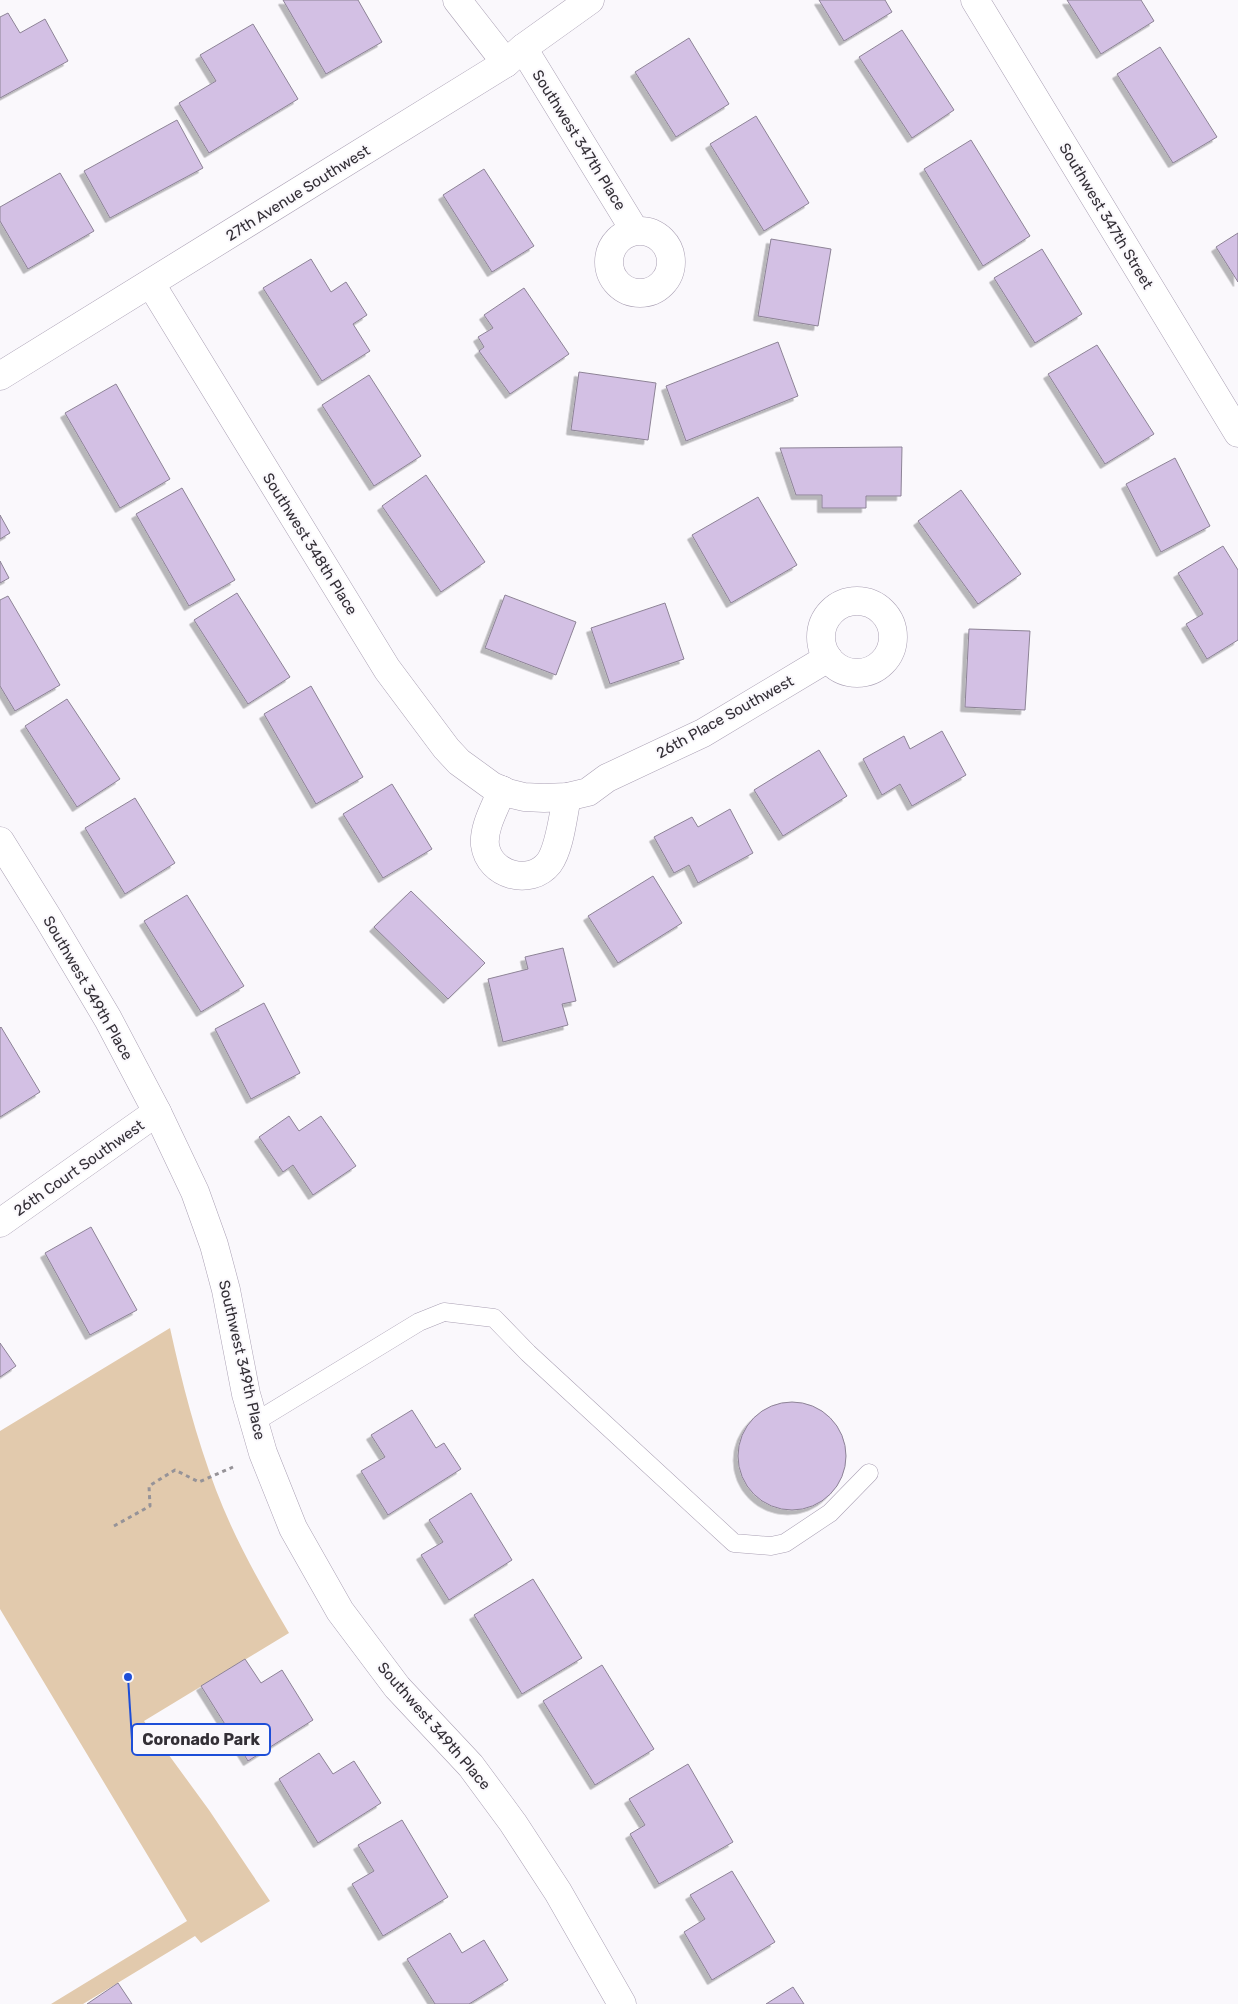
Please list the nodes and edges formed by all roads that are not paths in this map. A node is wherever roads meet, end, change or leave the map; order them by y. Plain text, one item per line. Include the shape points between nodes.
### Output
1 (457, 0) edge
2 (590, 0) edge
3 (974, 0) edge
4 (515, 56) junction
5 (636, 231) dead end
6 (151, 284) junction
7 (0, 376) edge
8 (1230, 401) edge
9 (1238, 433) edge
10 (828, 658) dead end
11 (497, 788) junction
12 (567, 797) junction
13 (0, 841) edge
14 (157, 1112) junction
15 (0, 1223) edge
16 (255, 1422) junction
17 (869, 1474) dead end
18 (622, 2004) edge

1 - 4 street, Southwest 347th Place
2 - 4 street, 27th Avenue Southwest
3 - 8 street, Southwest 347th Street
4 - 5 street, Southwest 347th Place
4 - 6 street, 27th Avenue Southwest
6 - 7 street, 27th Avenue Southwest
6 - 11 street, Southwest 348th Place via 387,669 446,748 459,762
8 - 9 street, Southwest 347th Street
10 - 12 street, 26th Place Southwest via 703,732 607,778 588,792
11 - 12 street, 26th Place Southwest via 524,797
11 - 12 street via 485,844 489,858 511,875 532,874 549,863 556,850
13 - 14 street, Southwest 349th Place via 108,1019
14 - 15 street, 26th Court Southwest
14 - 16 street, Southwest 349th Place via 195,1192 214,1245
16 - 17 lane via 420,1322 444,1312 494,1318 734,1543 771,1546 785,1543 830,1513
16 - 18 street, Southwest 349th Place via 263,1453 293,1528 340,1611 397,1686 471,1766 514,1823

